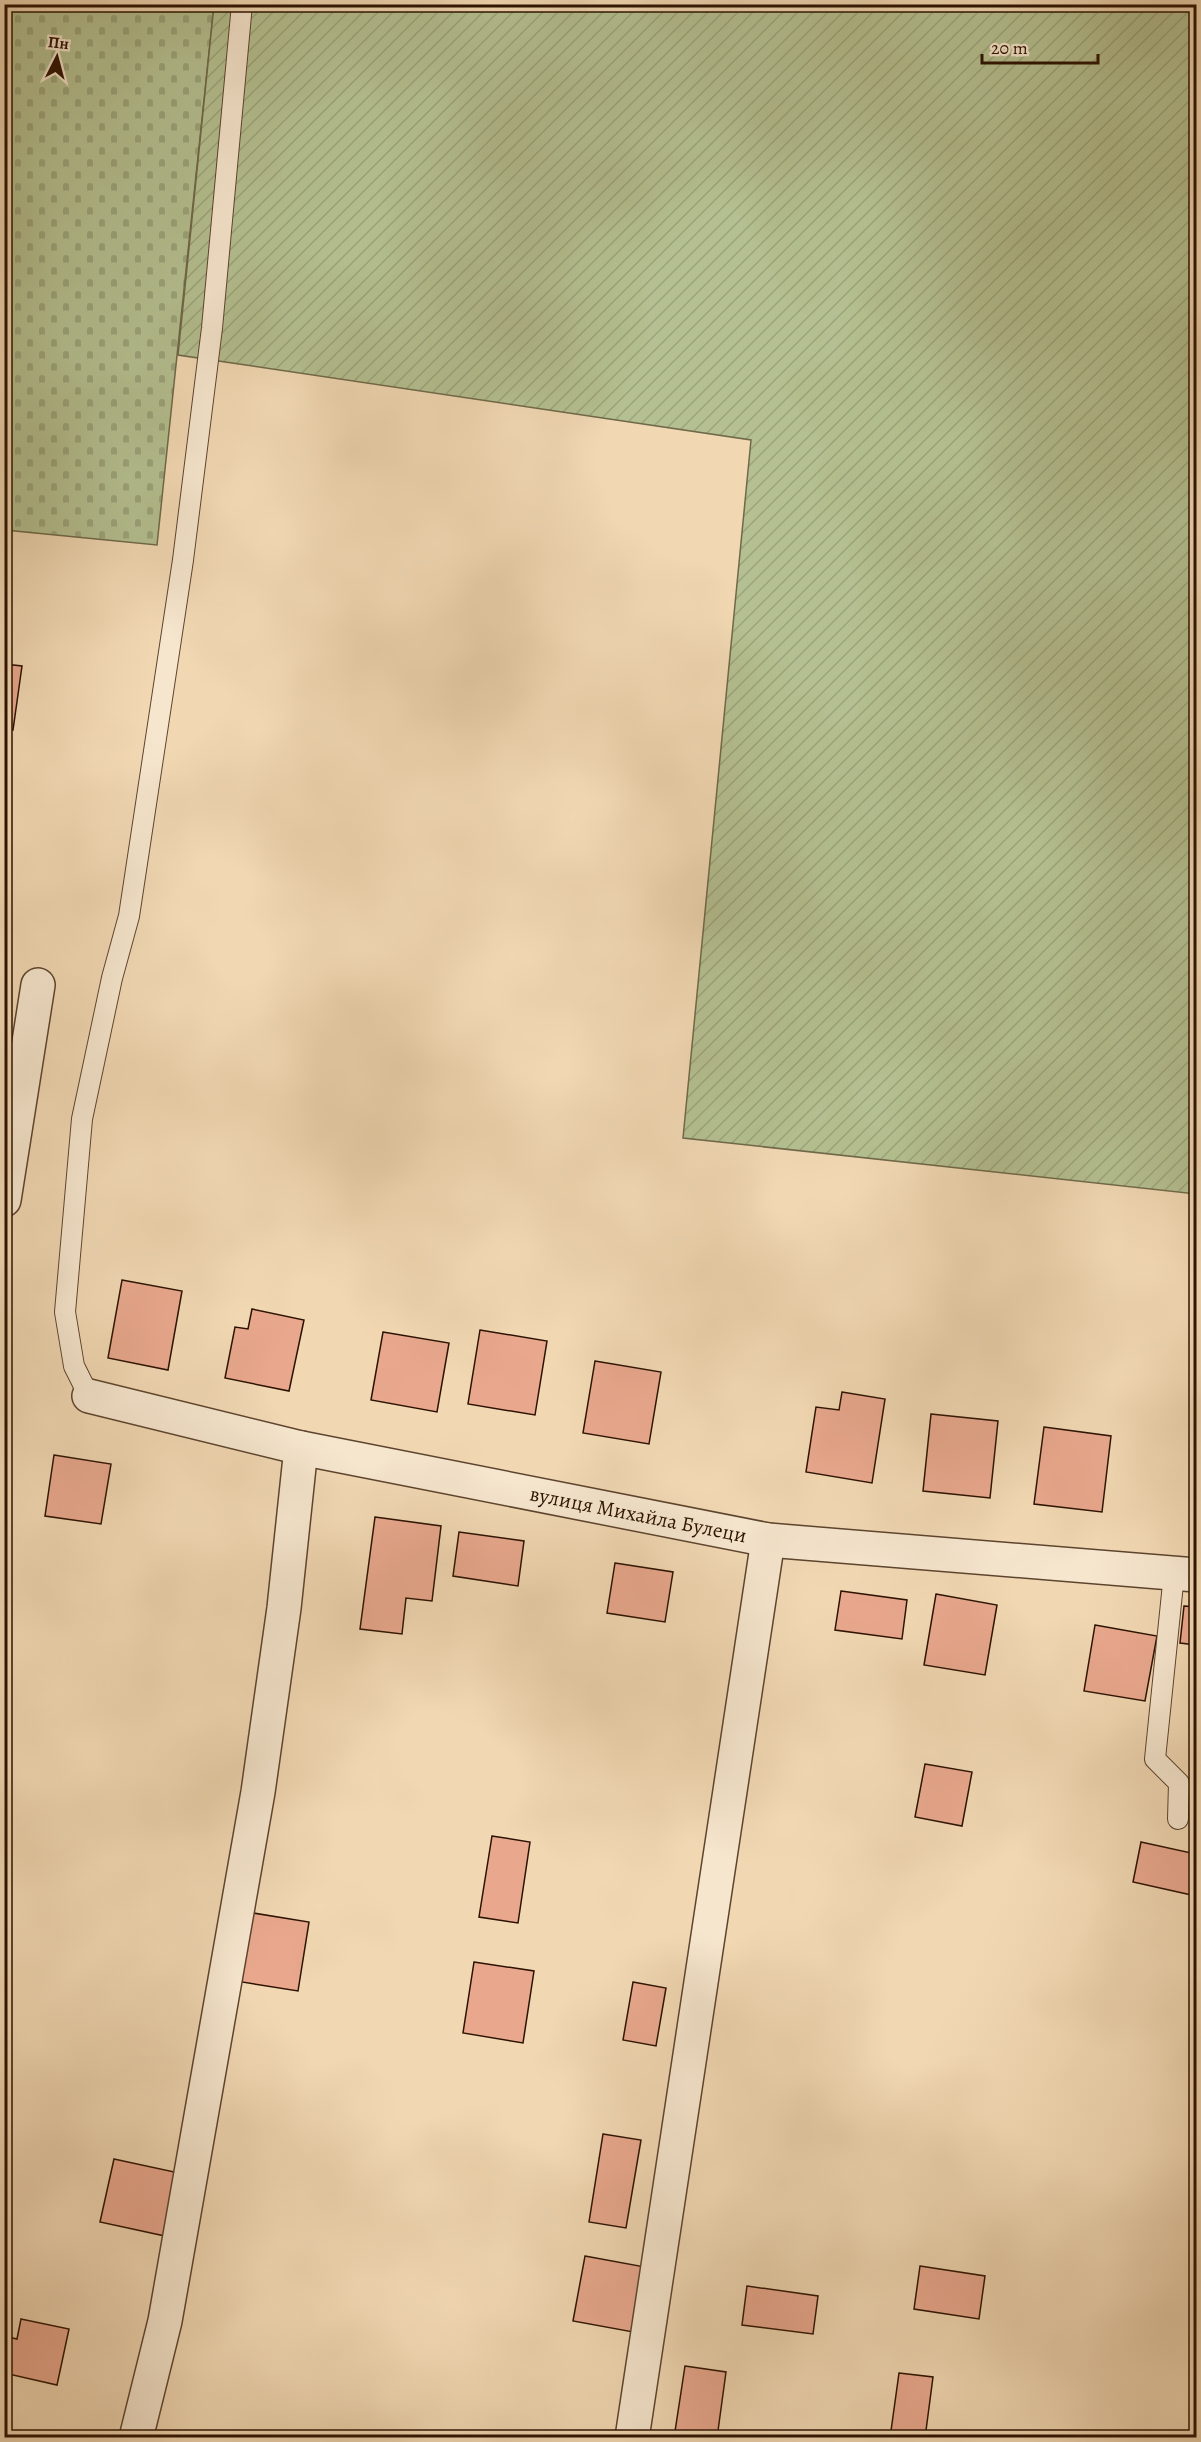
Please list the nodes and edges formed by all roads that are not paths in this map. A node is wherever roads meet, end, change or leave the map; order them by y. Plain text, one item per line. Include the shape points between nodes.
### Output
1 (242, 4) edge
2 (38, 985) dead end
3 (4, 1200) edge
4 (89, 1396) joint
5 (302, 1448) junction
6 (768, 1540) junction
7 (1185, 1575) edge
8 (1178, 1819) dead end
9 (136, 2438) edge
10 (632, 2438) edge

1 - 4 lane via 212,328 181,571 129,916 82,1119 65,1312 74,1366
2 - 3 street
4 - 5 street, вулиця Михайла Булеци
5 - 6 street, вулиця Михайла Булеци
5 - 9 street via 258,1792 165,2321
6 - 7 street, вулиця Михайла Булеци
6 - 10 street
7 - 8 lane via 1155,1759 1179,1784

